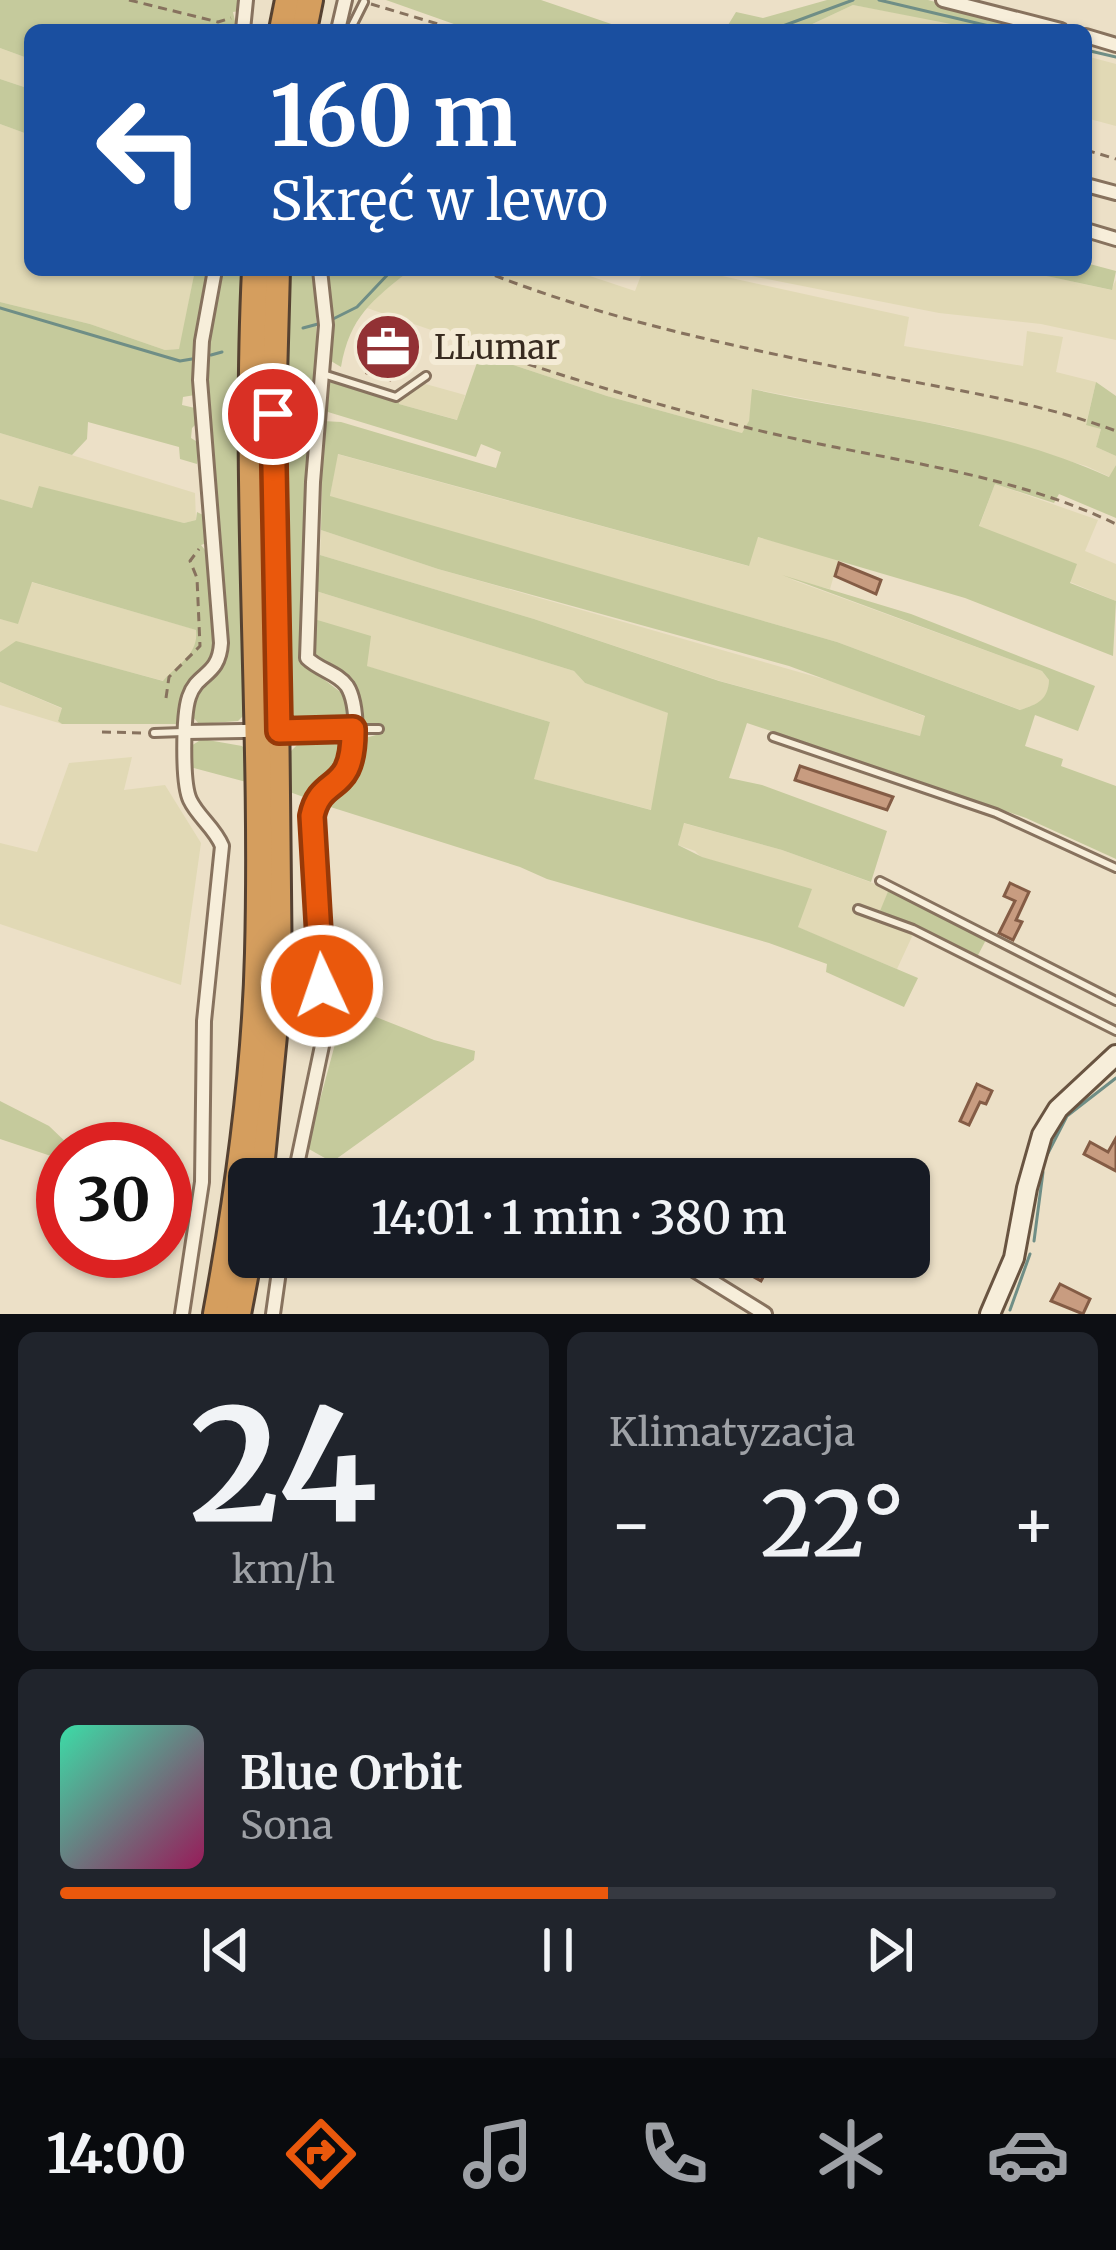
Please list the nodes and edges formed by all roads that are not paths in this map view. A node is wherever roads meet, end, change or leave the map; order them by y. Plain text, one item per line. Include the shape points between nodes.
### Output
1 (246, 0) edge
2 (943, 0) edge
3 (243, 23) edge
4 (1037, 24) edge
5 (214, 276) edge
6 (254, 276) edge
7 (277, 276) edge
8 (321, 276) edge
9 (323, 374) junction
10 (426, 376) dead end
11 (353, 729) junction
12 (379, 729) dead end
13 (187, 732) junction
14 (268, 732) junction
15 (154, 733) road end
16 (773, 737) dead end
17 (1116, 868) edge
18 (880, 881) dead end
19 (858, 909) dead end
20 (1116, 1001) edge
21 (1116, 1031) edge
22 (1116, 1055) edge
23 (262, 1158) edge
24 (298, 1158) edge
25 (245, 1278) edge
26 (278, 1278) edge
27 (707, 1278) edge
28 (994, 1312) edge
29 (182, 1314) edge
30 (216, 1314) edge
31 (238, 1314) edge
32 (273, 1314) edge
33 (765, 1314) edge

1 - 3 street
2 - 4 street
5 - 13 street via 200,380 220,656 191,692
6 - 14 highway via 251,412
7 - 14 highway
8 - 9 street
9 - 10 lane via 396,397
9 - 11 street via 307,658 343,680
11 - 12 lane
11 - 14 street
11 - 24 street via 348,772 320,795 312,816 323,1041
13 - 14 street
13 - 15 lane
13 - 29 street via 191,804 222,846 204,1021 202,1182
14 - 23 highway via 279,984
14 - 30 highway via 251,1064
16 - 17 lane via 996,813
18 - 20 lane
19 - 21 lane
22 - 28 street via 1042,1135
25 - 31 highway
26 - 32 street
27 - 33 street

